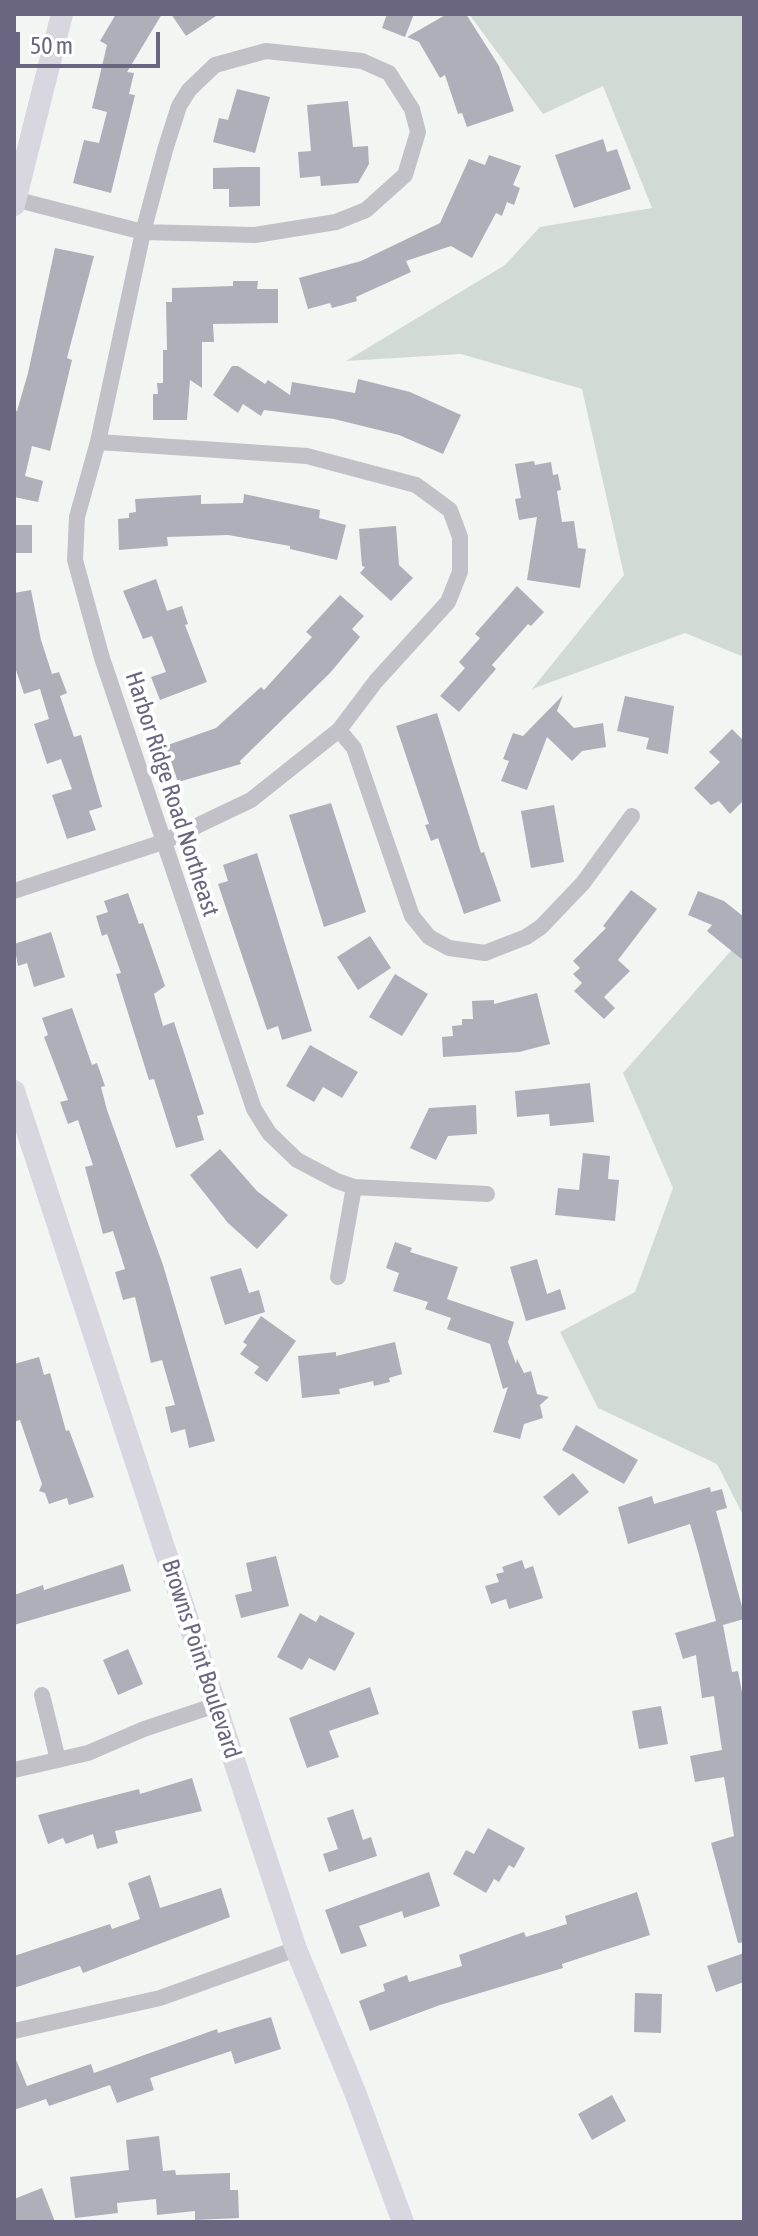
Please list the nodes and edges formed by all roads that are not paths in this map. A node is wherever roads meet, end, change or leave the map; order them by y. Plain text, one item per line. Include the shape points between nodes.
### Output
1 (62, 14) edge
2 (14, 202) edge
3 (143, 232) junction
4 (98, 442) junction
5 (339, 730) junction
6 (632, 816) dead end
7 (163, 842) junction
8 (14, 891) edge
9 (14, 1091) edge
10 (354, 1187) junction
11 (487, 1194) dead end
12 (338, 1277) dead end
13 (42, 1695) dead end
14 (216, 1705) junction
15 (58, 1760) junction
16 (14, 1770) edge
17 (296, 1949) junction
18 (14, 2031) edge
19 (400, 2221) edge

1 - 2 street
2 - 3 street
3 - 3 street, Harbor Ridge Road Northeast via 255,235 353,217 391,192 405,175 417,140 412,109 389,73 362,61 266,51 215,65 179,106
3 - 4 street, Harbor Ridge Road Northeast
4 - 5 street via 307,456 416,485 450,510 460,537 454,591
4 - 7 street, Harbor Ridge Road Northeast via 77,517 75,560
5 - 6 street via 354,748 412,916 429,937 449,948 485,953 541,927 583,883
5 - 7 street via 251,800
7 - 8 street
7 - 10 street, Harbor Ridge Road Northeast via 254,1109 269,1133 297,1160
9 - 14 street, Browns Point Boulevard
10 - 11 street, Harbor Ridge Road Northeast
10 - 12 street
13 - 15 street
14 - 15 street
14 - 17 street, Browns Point Boulevard
15 - 16 street
17 - 18 street via 160,1998
17 - 19 street, Browns Point Boulevard via 361,2106

